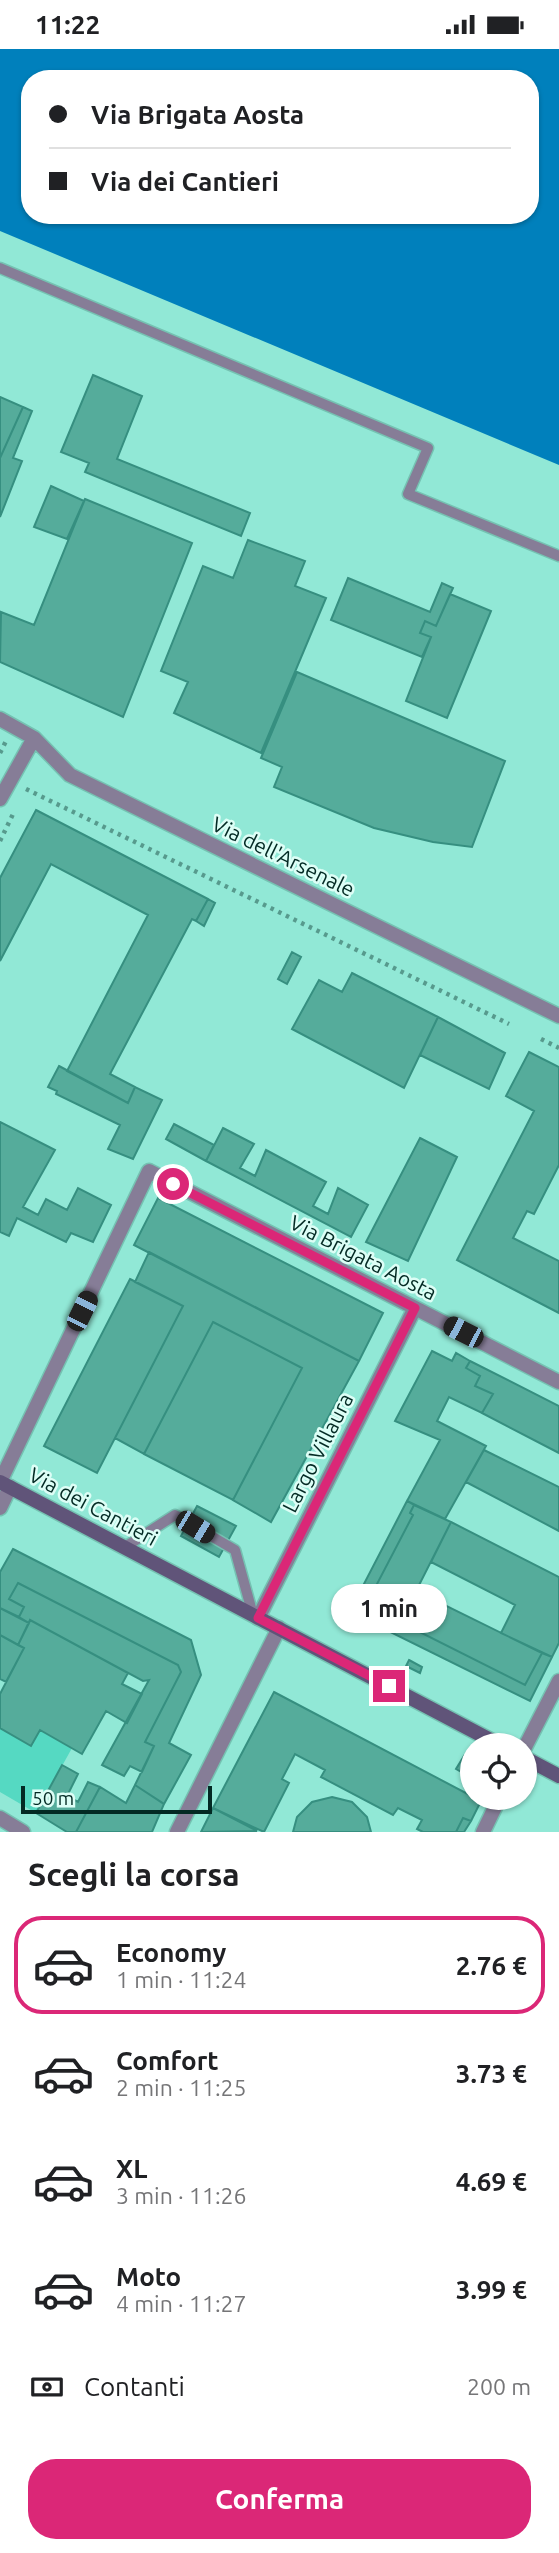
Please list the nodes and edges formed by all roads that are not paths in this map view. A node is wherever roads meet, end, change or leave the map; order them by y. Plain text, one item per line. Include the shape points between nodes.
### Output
1 (0, 268) edge
2 (559, 556) edge
3 (0, 719) edge
4 (34, 738) junction
5 (0, 799) edge
6 (559, 1016) edge
7 (415, 1308) junction
8 (559, 1382) edge
9 (3, 1484) edge
10 (0, 1509) edge
11 (125, 1548) junction
12 (256, 1616) junction
13 (279, 1628) junction
14 (559, 1681) edge
15 (477, 1733) edge
16 (532, 1733) edge
17 (537, 1764) edge
18 (559, 1776) edge
19 (494, 1810) edge
20 (0, 1818) edge
21 (23, 1832) edge
22 (177, 1832) edge
23 (483, 1832) edge

1 - 2 lane via 428,448 408,493
3 - 4 street, Via dell'Arsenale
4 - 5 street
4 - 6 street, Via dell'Arsenale via 70,775
7 - 8 street, Via Brigata Aosta
7 - 9 street, Via Brigata Aosta via 149,1171
7 - 12 street, Largo Villaura
9 - 10 street
9 - 11 main road, Via dei Cantieri
11 - 12 main road, Via dei Cantieri
11 - 12 lane via 175,1515 235,1551
12 - 13 main road, Via dei Cantieri
13 - 15 main road, Via dei Cantieri
13 - 22 street
14 - 16 street
17 - 18 main road
19 - 23 street
20 - 21 street

